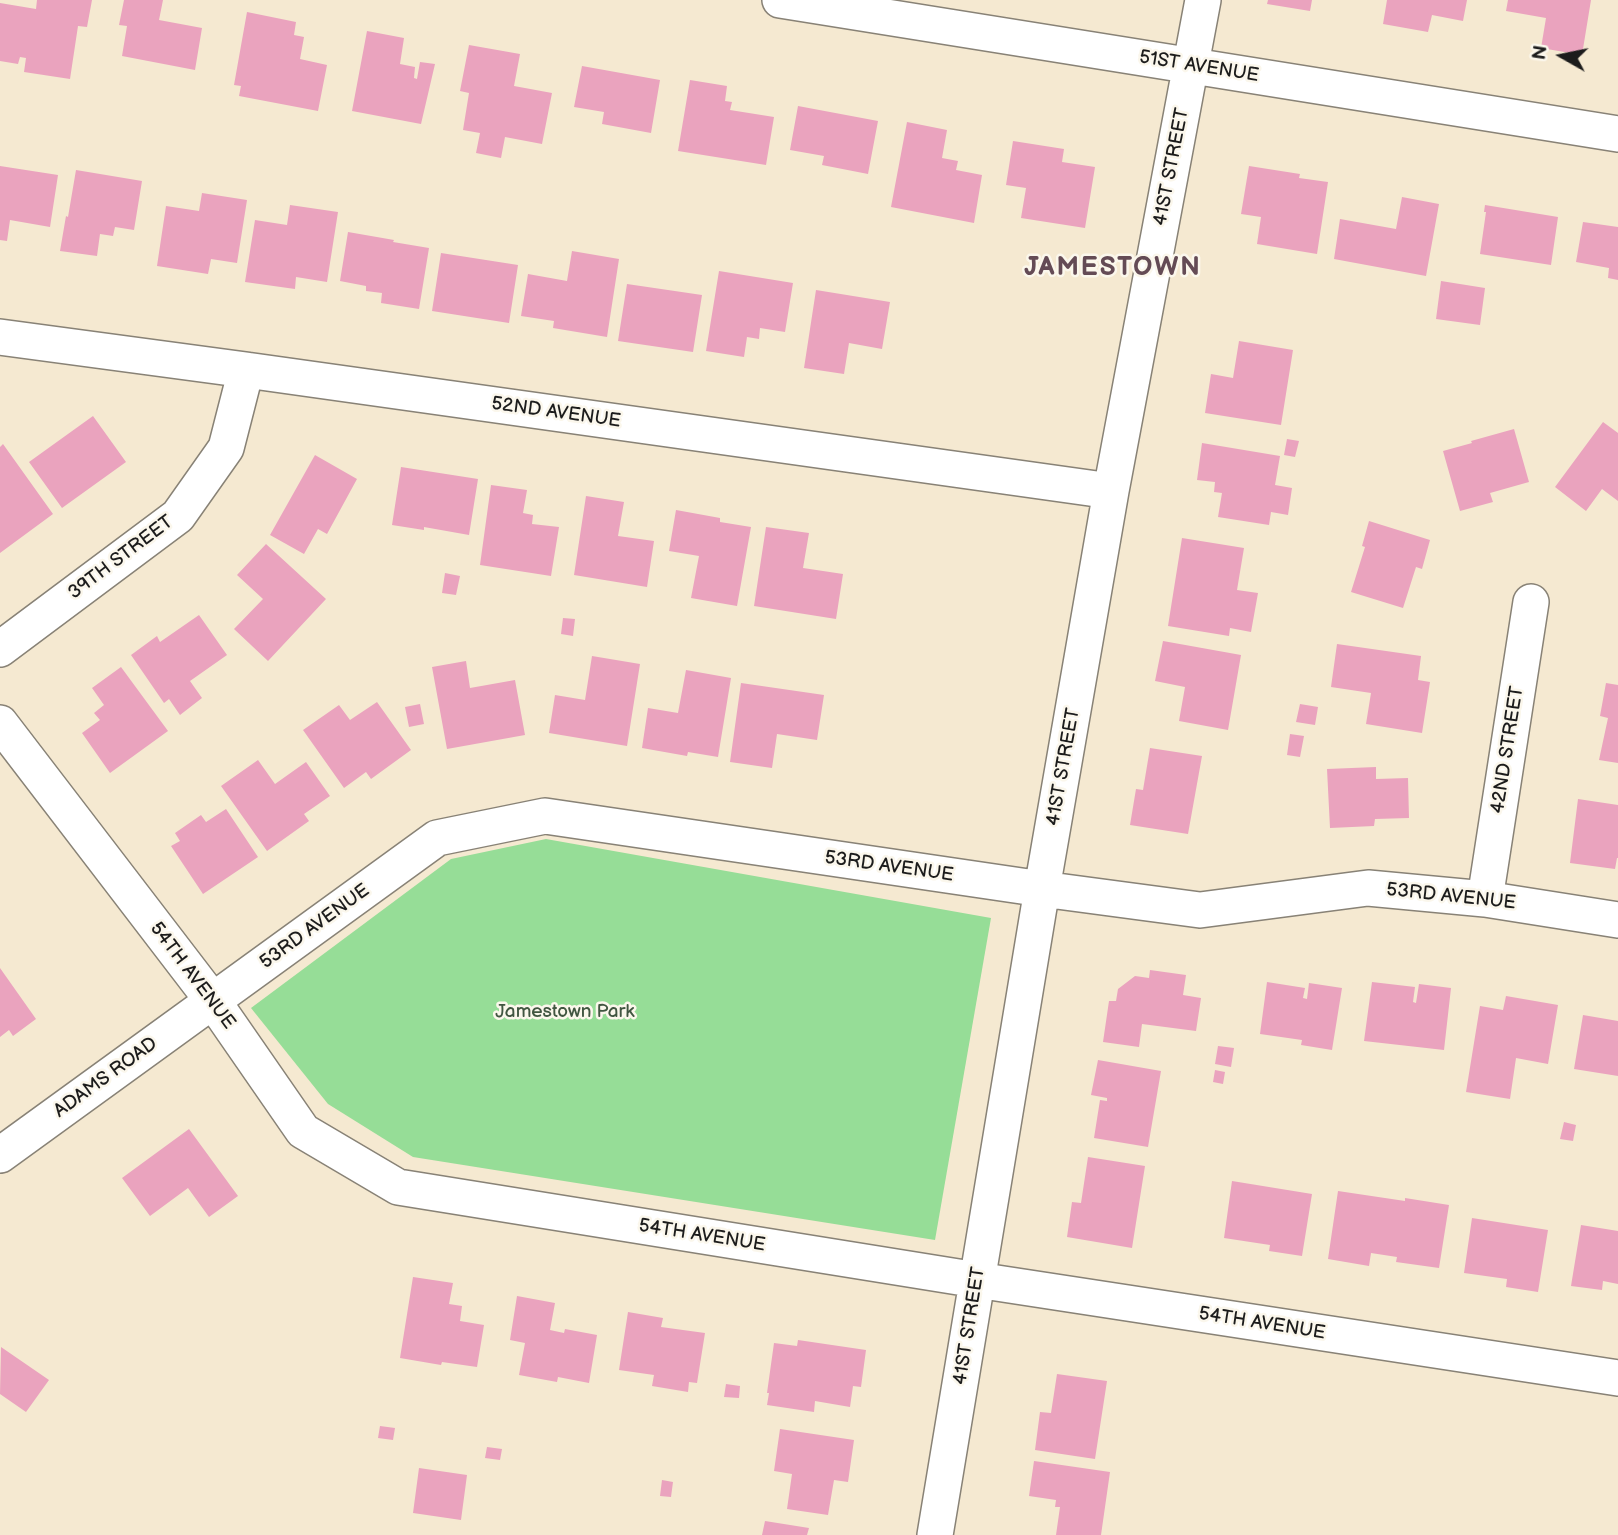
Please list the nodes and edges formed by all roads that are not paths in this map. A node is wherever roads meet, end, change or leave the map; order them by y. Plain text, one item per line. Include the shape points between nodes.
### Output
1 (780, 0) edge
2 (1203, 0) edge
3 (1192, 66) junction
4 (1618, 134) edge
5 (0, 337) edge
6 (246, 370) junction
7 (1111, 491) junction
8 (1531, 602) dead end
9 (0, 649) edge
10 (0, 723) edge
11 (1042, 889) junction
12 (1486, 899) junction
13 (1618, 920) edge
14 (213, 1001) junction
15 (0, 1155) edge
16 (978, 1280) junction
17 (1618, 1378) edge
18 (935, 1535) edge

1 - 3 street, 51ST AVENUE
2 - 3 street, 41ST STREET
3 - 4 street, 51ST AVENUE
3 - 7 street, 41ST STREET
5 - 6 street, 52ND AVENUE
6 - 7 street, 52ND AVENUE
6 - 9 street, 39TH STREET via 226,448 178,516
7 - 11 street, 41ST STREET
8 - 12 street, 42ND STREET
10 - 14 street, 54TH AVENUE
11 - 12 street, 53RD AVENUE via 1200,910 1368,888
11 - 14 street, 53RD AVENUE via 545,816 438,838
11 - 16 street, 41ST STREET
12 - 13 street, 53RD AVENUE
14 - 15 street, ADAMS ROAD
14 - 16 street, 54TH AVENUE via 303,1131 398,1187
16 - 17 street, 54TH AVENUE
16 - 18 street, 41ST STREET

